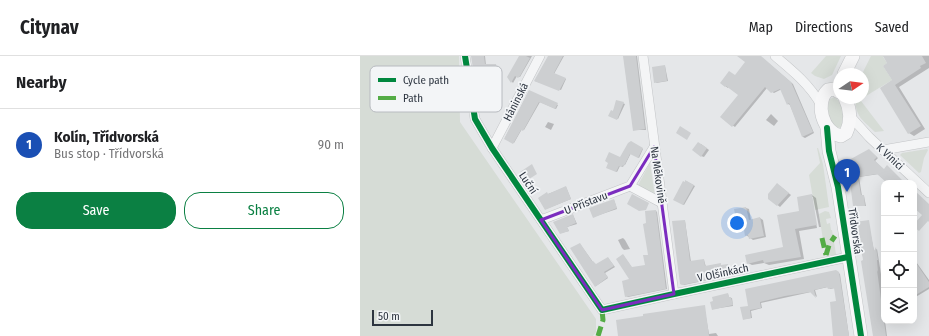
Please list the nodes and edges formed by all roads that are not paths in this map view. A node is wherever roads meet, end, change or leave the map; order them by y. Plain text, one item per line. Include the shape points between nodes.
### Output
1 (465, 56) edge
2 (540, 56) edge
3 (643, 56) edge
4 (775, 56) edge
5 (853, 56) edge
6 (859, 56) edge
7 (467, 66) edge
8 (847, 68) edge
9 (855, 68) edge
10 (803, 80) junction
11 (833, 88) edge
12 (833, 90) edge
13 (848, 104) edge
14 (821, 105) junction
15 (474, 112) edge
16 (850, 116) junction
17 (827, 128) junction
18 (844, 135) junction
19 (869, 137) junction
20 (929, 142) edge
21 (654, 147) junction
22 (492, 148) junction
23 (883, 150) junction
24 (630, 186) junction
25 (838, 187) junction
26 (929, 193) edge
27 (662, 203) junction
28 (541, 220) junction
29 (848, 257) junction
30 (674, 294) junction
31 (602, 310) joint
32 (861, 336) edge

1 - 7 street, Luční
2 - 22 street, Háninská
3 - 21 street, Na Měkovině
4 - 10 street
5 - 8 main road
6 - 9 main road
10 - 11 street
10 - 14 street
12 - 14 main road via 823,97
13 - 16 main road
14 - 17 main road, Třídvorská
15 - 22 street, Luční via 475,119
16 - 18 main road, Třídvorská via 850,126
16 - 19 street, K Vinici
17 - 18 main road via 834,134
17 - 25 main road, Třídvorská via 829,151
18 - 19 street, K Vinici
18 - 25 main road, Třídvorská via 838,150
19 - 23 street, K Vinici
20 - 23 street
21 - 24 street
21 - 27 street, Na Měkovině
22 - 28 street, Luční
23 - 26 street, K Vinici
24 - 27 street
24 - 28 street, U Přístavu
25 - 29 main road, Třídvorská
27 - 30 street, Na Měkovině
28 - 31 street, Luční
29 - 30 street, V Olšinkách
29 - 32 main road, Třídvorská
30 - 31 street, V Olšinkách

